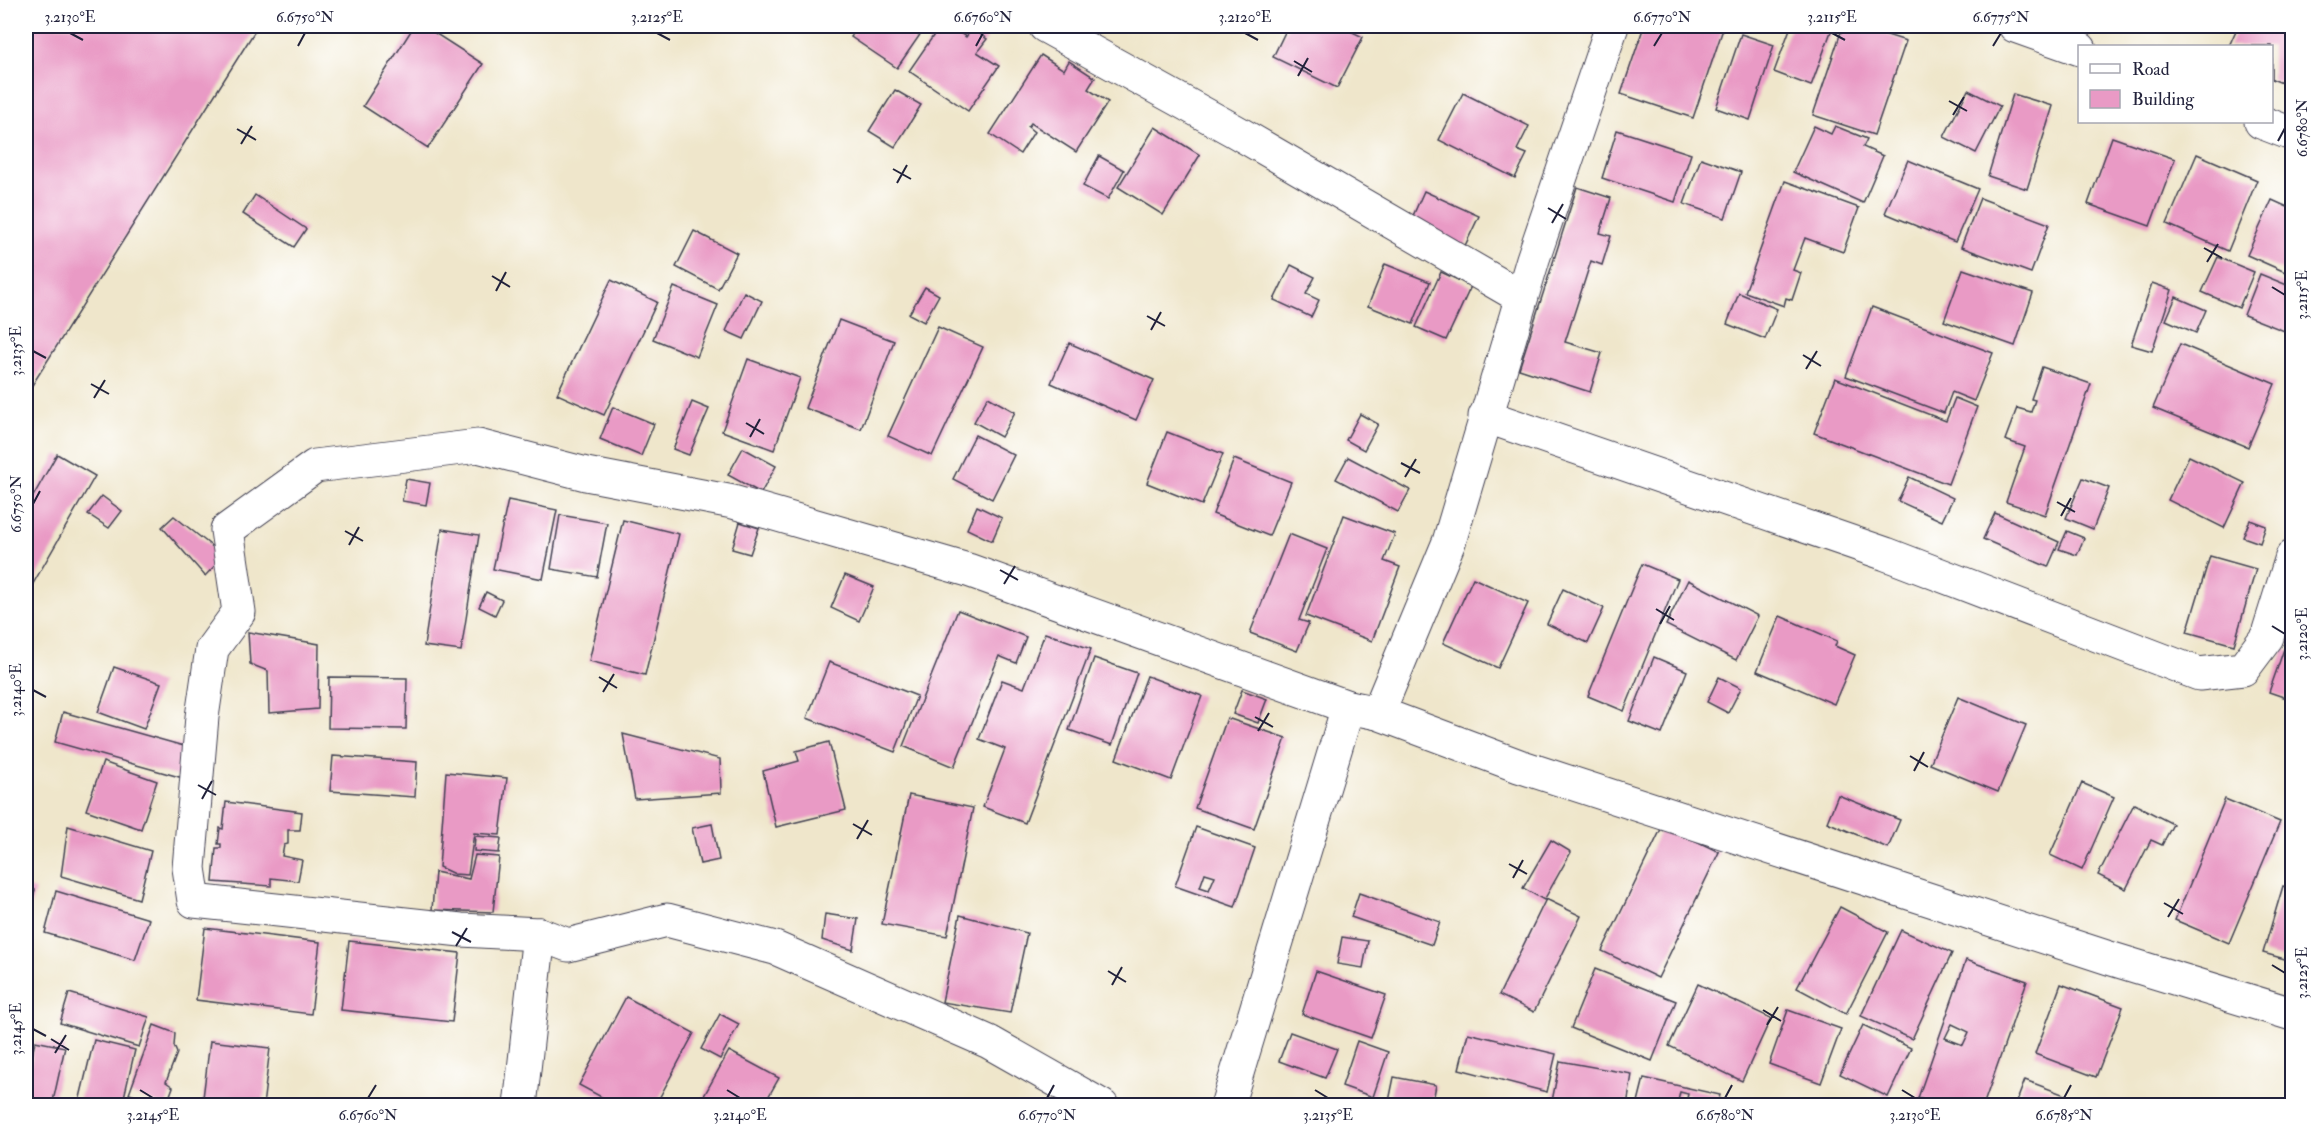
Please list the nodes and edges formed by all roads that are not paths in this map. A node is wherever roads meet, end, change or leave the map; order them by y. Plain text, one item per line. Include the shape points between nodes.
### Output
1 (1045, 26) edge
2 (1612, 26) edge
3 (2015, 26) edge
4 (2078, 49) edge
5 (2264, 123) edge
6 (2292, 134) edge
7 (1521, 297) junction
8 (1485, 416) junction
9 (2292, 557) edge
10 (1363, 710) junction
11 (539, 934) junction
12 (2292, 1014) edge
13 (520, 1106) edge
14 (1102, 1106) edge
15 (1227, 1106) edge

1 - 7 street
2 - 7 street
3 - 4 street
5 - 6 street
7 - 8 street
8 - 9 street via 1886,554 2199,674 2242,669 2267,637
8 - 10 street via 1449,542
10 - 11 street via 968,570 733,502 586,474 478,446 315,466 227,530 239,612 212,649 189,868 194,901 461,930
10 - 12 street via 1541,773
10 - 15 street
11 - 13 street
11 - 14 street via 568,945 667,920 775,948 989,1042

